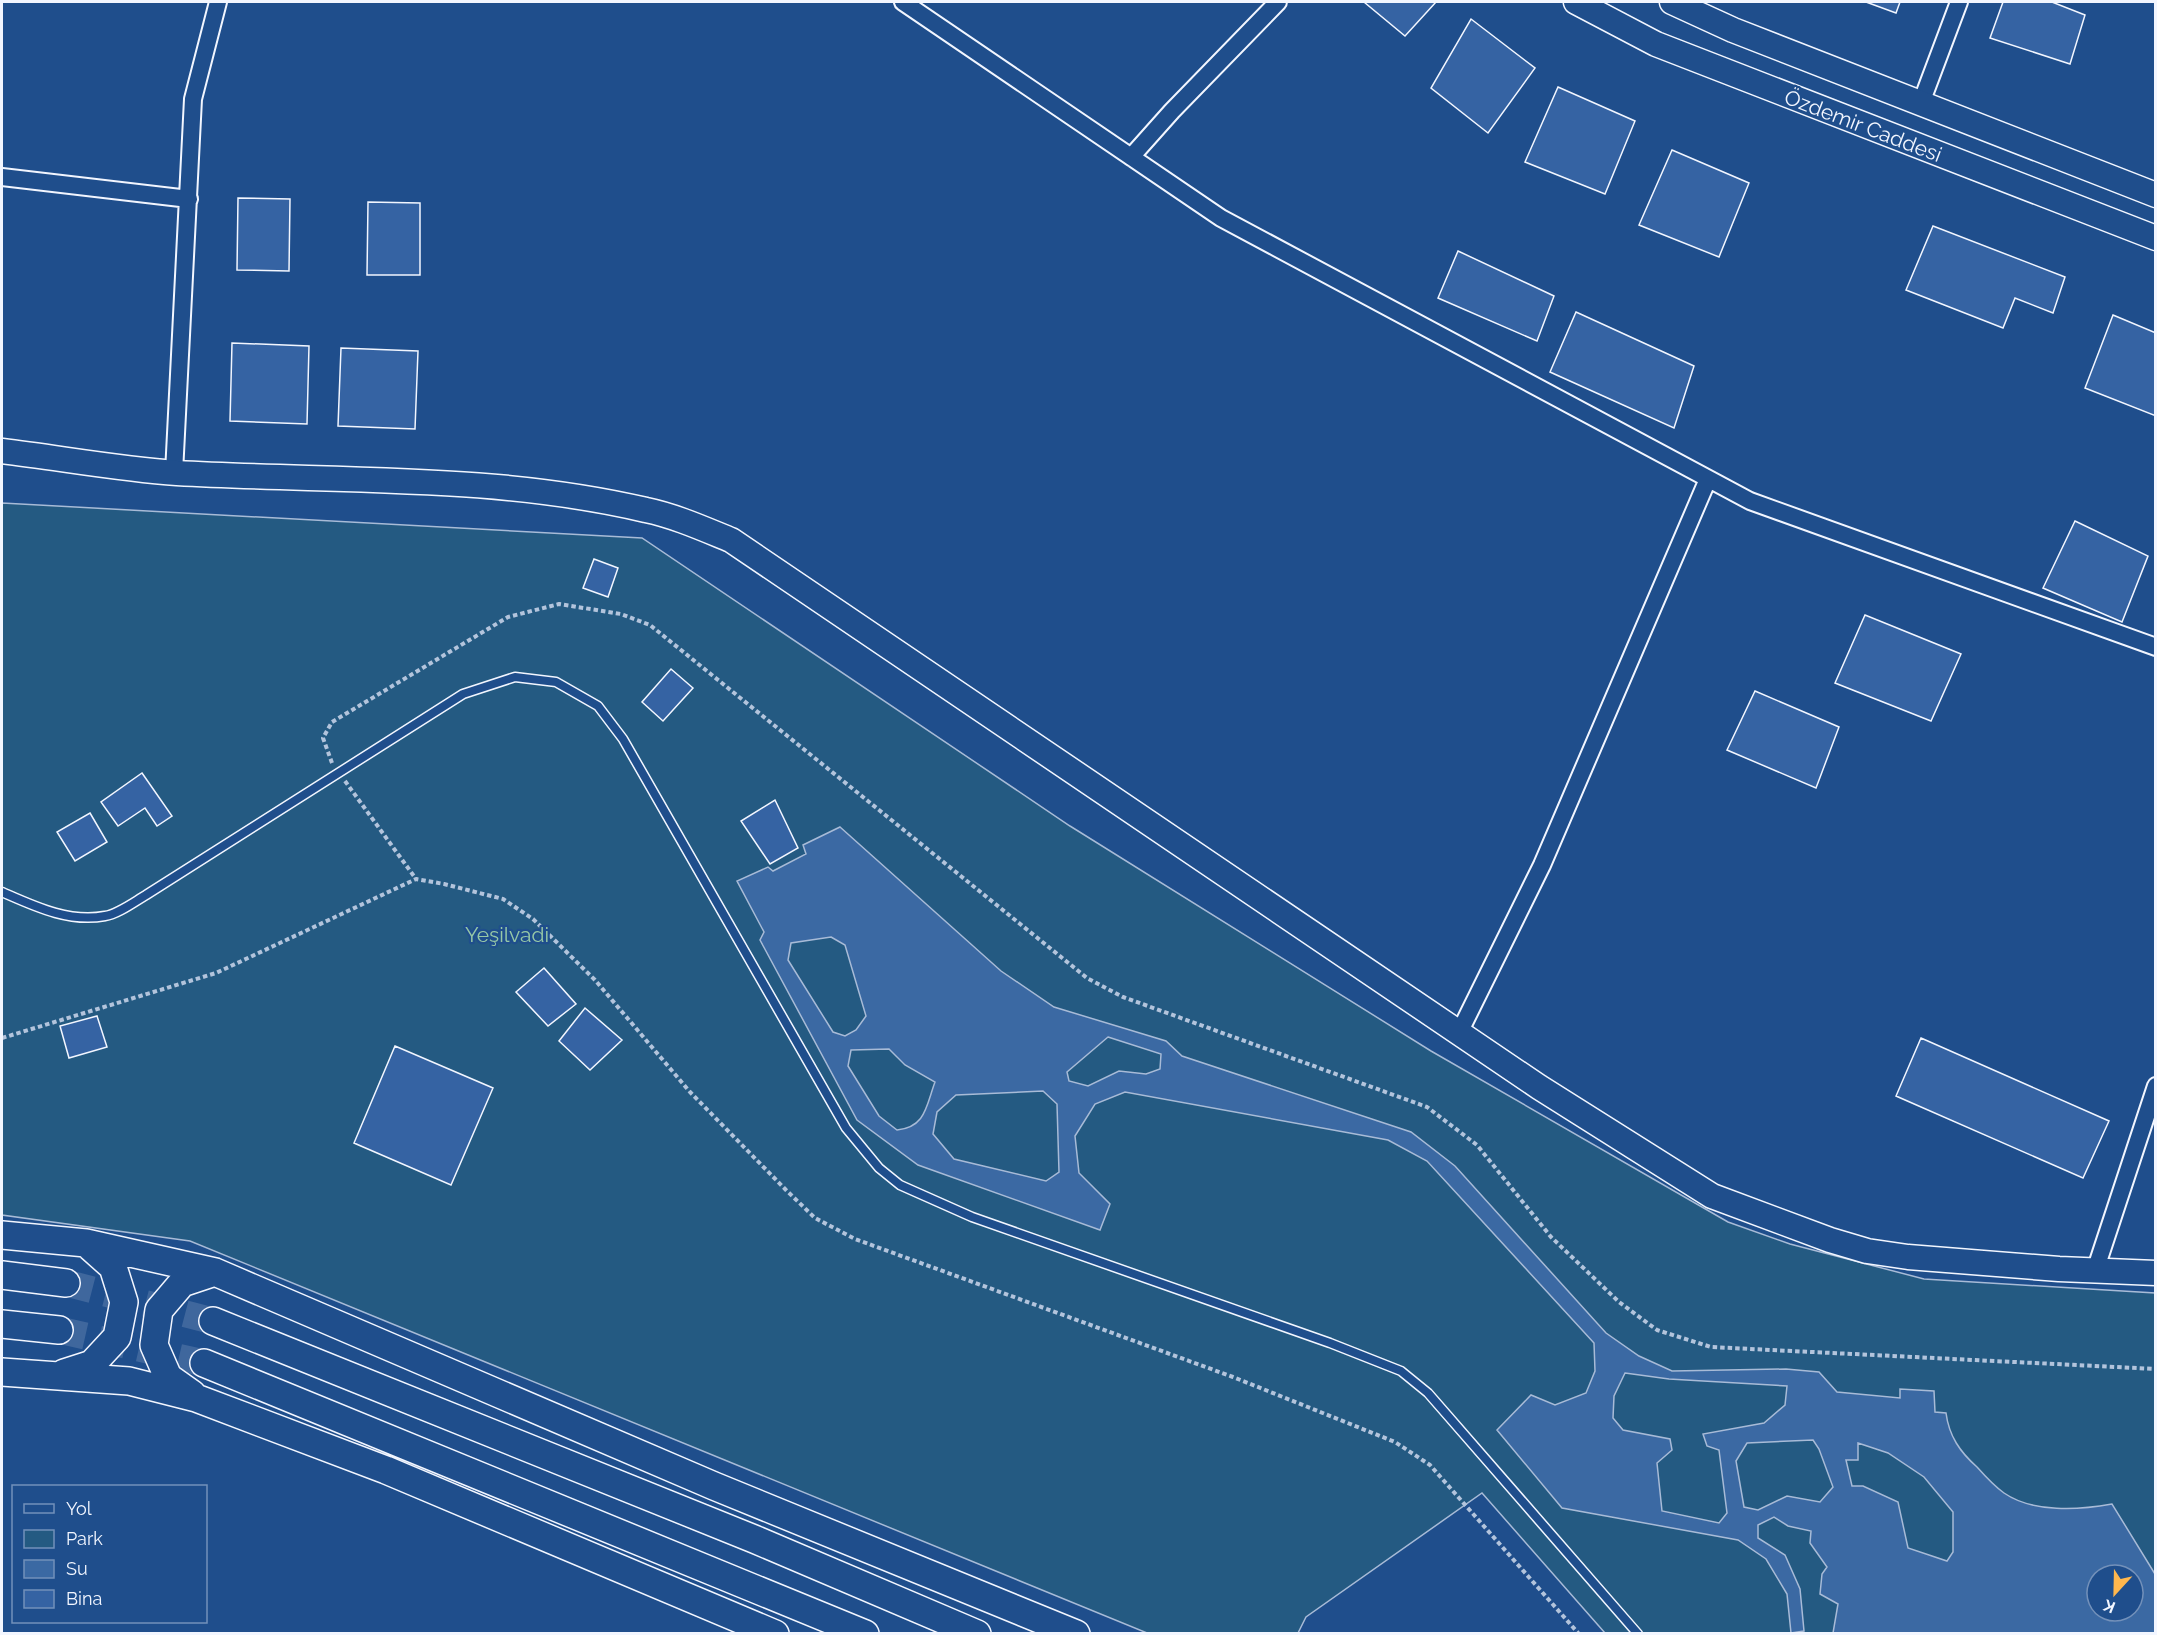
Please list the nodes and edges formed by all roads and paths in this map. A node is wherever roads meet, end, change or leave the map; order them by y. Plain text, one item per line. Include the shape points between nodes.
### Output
1 (218, 2) edge
2 (903, 2) edge
3 (1278, 2) edge
4 (1576, 2) edge
5 (1672, 2) edge
6 (1959, 2) edge
7 (1921, 104) junction
8 (1131, 157) junction
9 (2, 177) edge
10 (2156, 195) edge
11 (189, 199) junction
12 (2156, 238) edge
13 (2, 451) edge
14 (174, 473) junction
15 (1708, 479) junction
16 (2156, 647) edge
17 (339, 773) junction
18 (416, 879) junction
19 (2, 892) edge
20 (1459, 1033) junction
21 (2, 1038) edge
22 (2156, 1086) edge
23 (2, 1234) edge
24 (86, 1243) junction
25 (2094, 1271) junction
26 (215, 1272) junction
27 (2156, 1273) edge
28 (2, 1275) edge
29 (66, 1283) tunnel mouth
30 (213, 1321) tunnel mouth
31 (2, 1324) edge
32 (59, 1330) tunnel mouth
33 (204, 1363) tunnel mouth
34 (2156, 1369) edge
35 (2, 1372) edge
36 (57, 1375) junction
37 (196, 1398) junction
38 (776, 1634) edge
39 (865, 1634) edge
40 (977, 1634) edge
41 (1076, 1634) edge
42 (1579, 1634) edge
43 (1638, 1634) edge

1 - 11 street via 193,99
2 - 8 street
3 - 8 street
4 - 12 street, Özdemir Caddesi via 1656,44
5 - 7 street, Özdemir Caddesi
6 - 7 street
7 - 10 street, Özdemir Caddesi
8 - 15 street via 1221,218
9 - 11 street
11 - 14 street
13 - 14 street
14 - 20 street via 491,485 648,510 731,540
15 - 16 street via 1750,501
15 - 20 street via 1542,866
17 - 18 path
17 - 19 lane via 146,895 106,916 75,918
17 - 34 path via 322,738 332,722 508,617 559,604 621,614 650,625 1086,978 1123,997 1427,1107 1477,1145 1551,1237 1619,1302 1657,1330 1711,1347
17 - 43 lane via 463,694 515,677 556,682 598,706 622,739 846,1128 879,1168 900,1185 972,1217 1401,1371 1428,1393
18 - 21 path via 216,973
18 - 42 path via 503,899 533,919 595,980 690,1092 815,1218 855,1239 1233,1377 1395,1442 1430,1465
20 - 25 street via 1712,1196 1769,1218 1877,1252
22 - 25 street
23 - 24 main road
24 - 26 main road
24 - 36 main road via 113,1267 116,1276 124,1302 117,1337 92,1364
25 - 27 street
26 - 37 main road via 182,1283 159,1310 154,1345 168,1377
26 - 41 main road via 714,1486
28 - 29 main road
30 - 40 main road via 754,1539
31 - 32 main road
33 - 39 main road
35 - 36 main road
36 - 37 main road via 129,1381
37 - 38 main road via 386,1470

